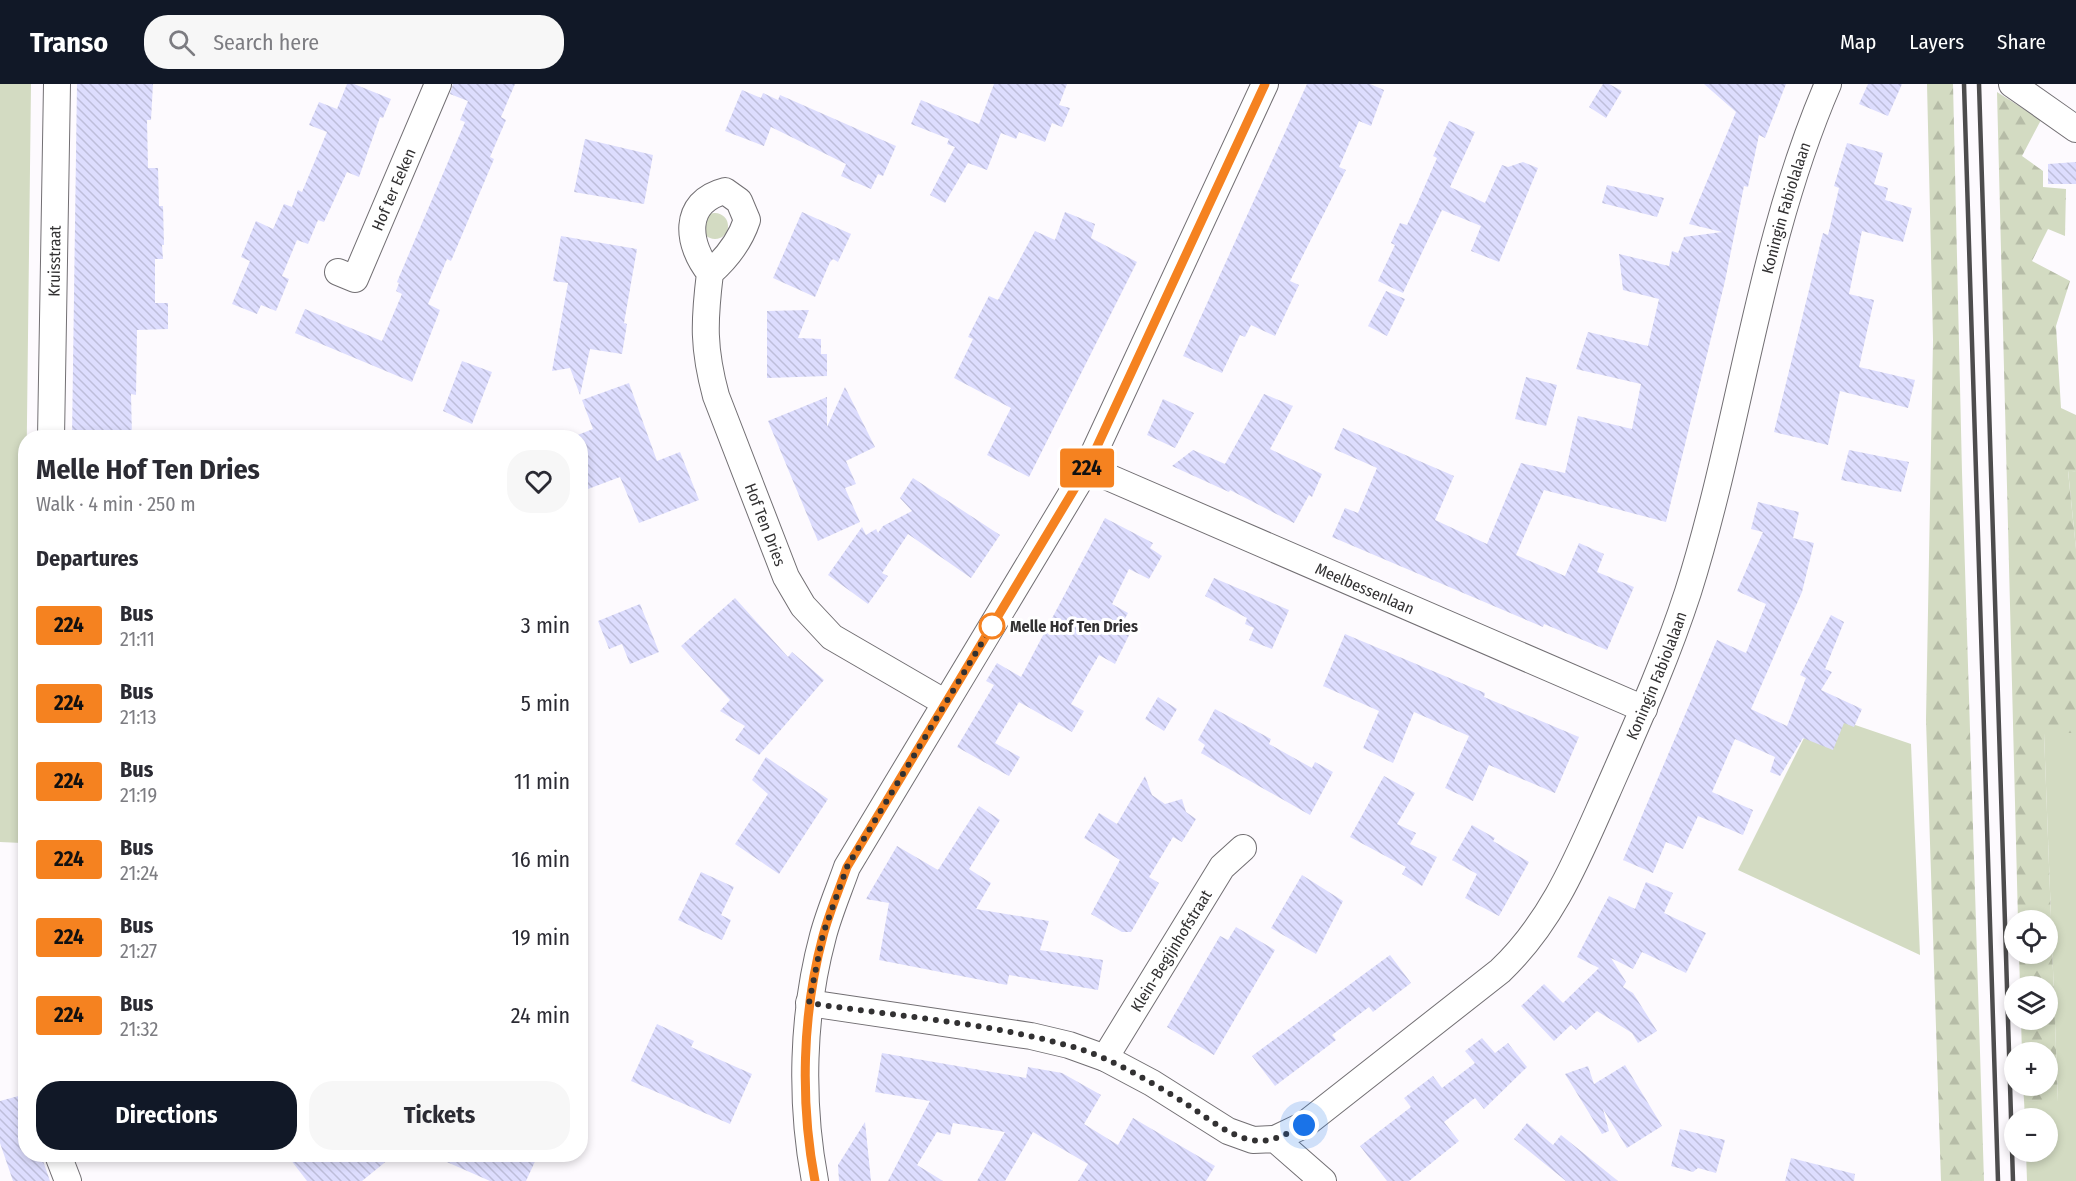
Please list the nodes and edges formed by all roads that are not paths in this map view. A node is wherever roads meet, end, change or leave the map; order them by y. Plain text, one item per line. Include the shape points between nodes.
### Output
1 (57, 84) edge
2 (438, 84) edge
3 (1265, 84) edge
4 (1828, 84) edge
5 (2012, 84) edge
6 (2076, 129) edge
7 (338, 272) dead end
8 (710, 273) dead end
9 (51, 430) edge
10 (1087, 468) junction
11 (944, 702) junction
12 (1644, 709) junction
13 (1243, 848) dead end
14 (809, 1003) junction
15 (1106, 1058) junction
16 (1275, 1139) junction
17 (61, 1162) edge
18 (68, 1181) edge
19 (815, 1181) edge
20 (1323, 1181) edge

1 - 9 street, Kruisstraat
2 - 7 street, Hof ter Eeken via 355,279
3 - 10 street
4 - 12 street, Koningin Fabiolalaan via 1811,124 1774,242 1688,592
5 - 6 street
8 - 11 street, Hof Ten Dries via 704,320 708,366 786,577 803,606 832,637
10 - 11 street
10 - 12 street, Meelbessenlaan
11 - 14 street via 847,867 823,934
12 - 16 street, Koningin Fabiolalaan via 1570,875 1522,951 1304,1125
13 - 15 street, Klein-Begijnhofstraat via 1222,867
14 - 15 street via 1031,1036
14 - 19 street via 806,1067
15 - 16 street via 1228,1131 1253,1140
16 - 20 street
17 - 18 street

